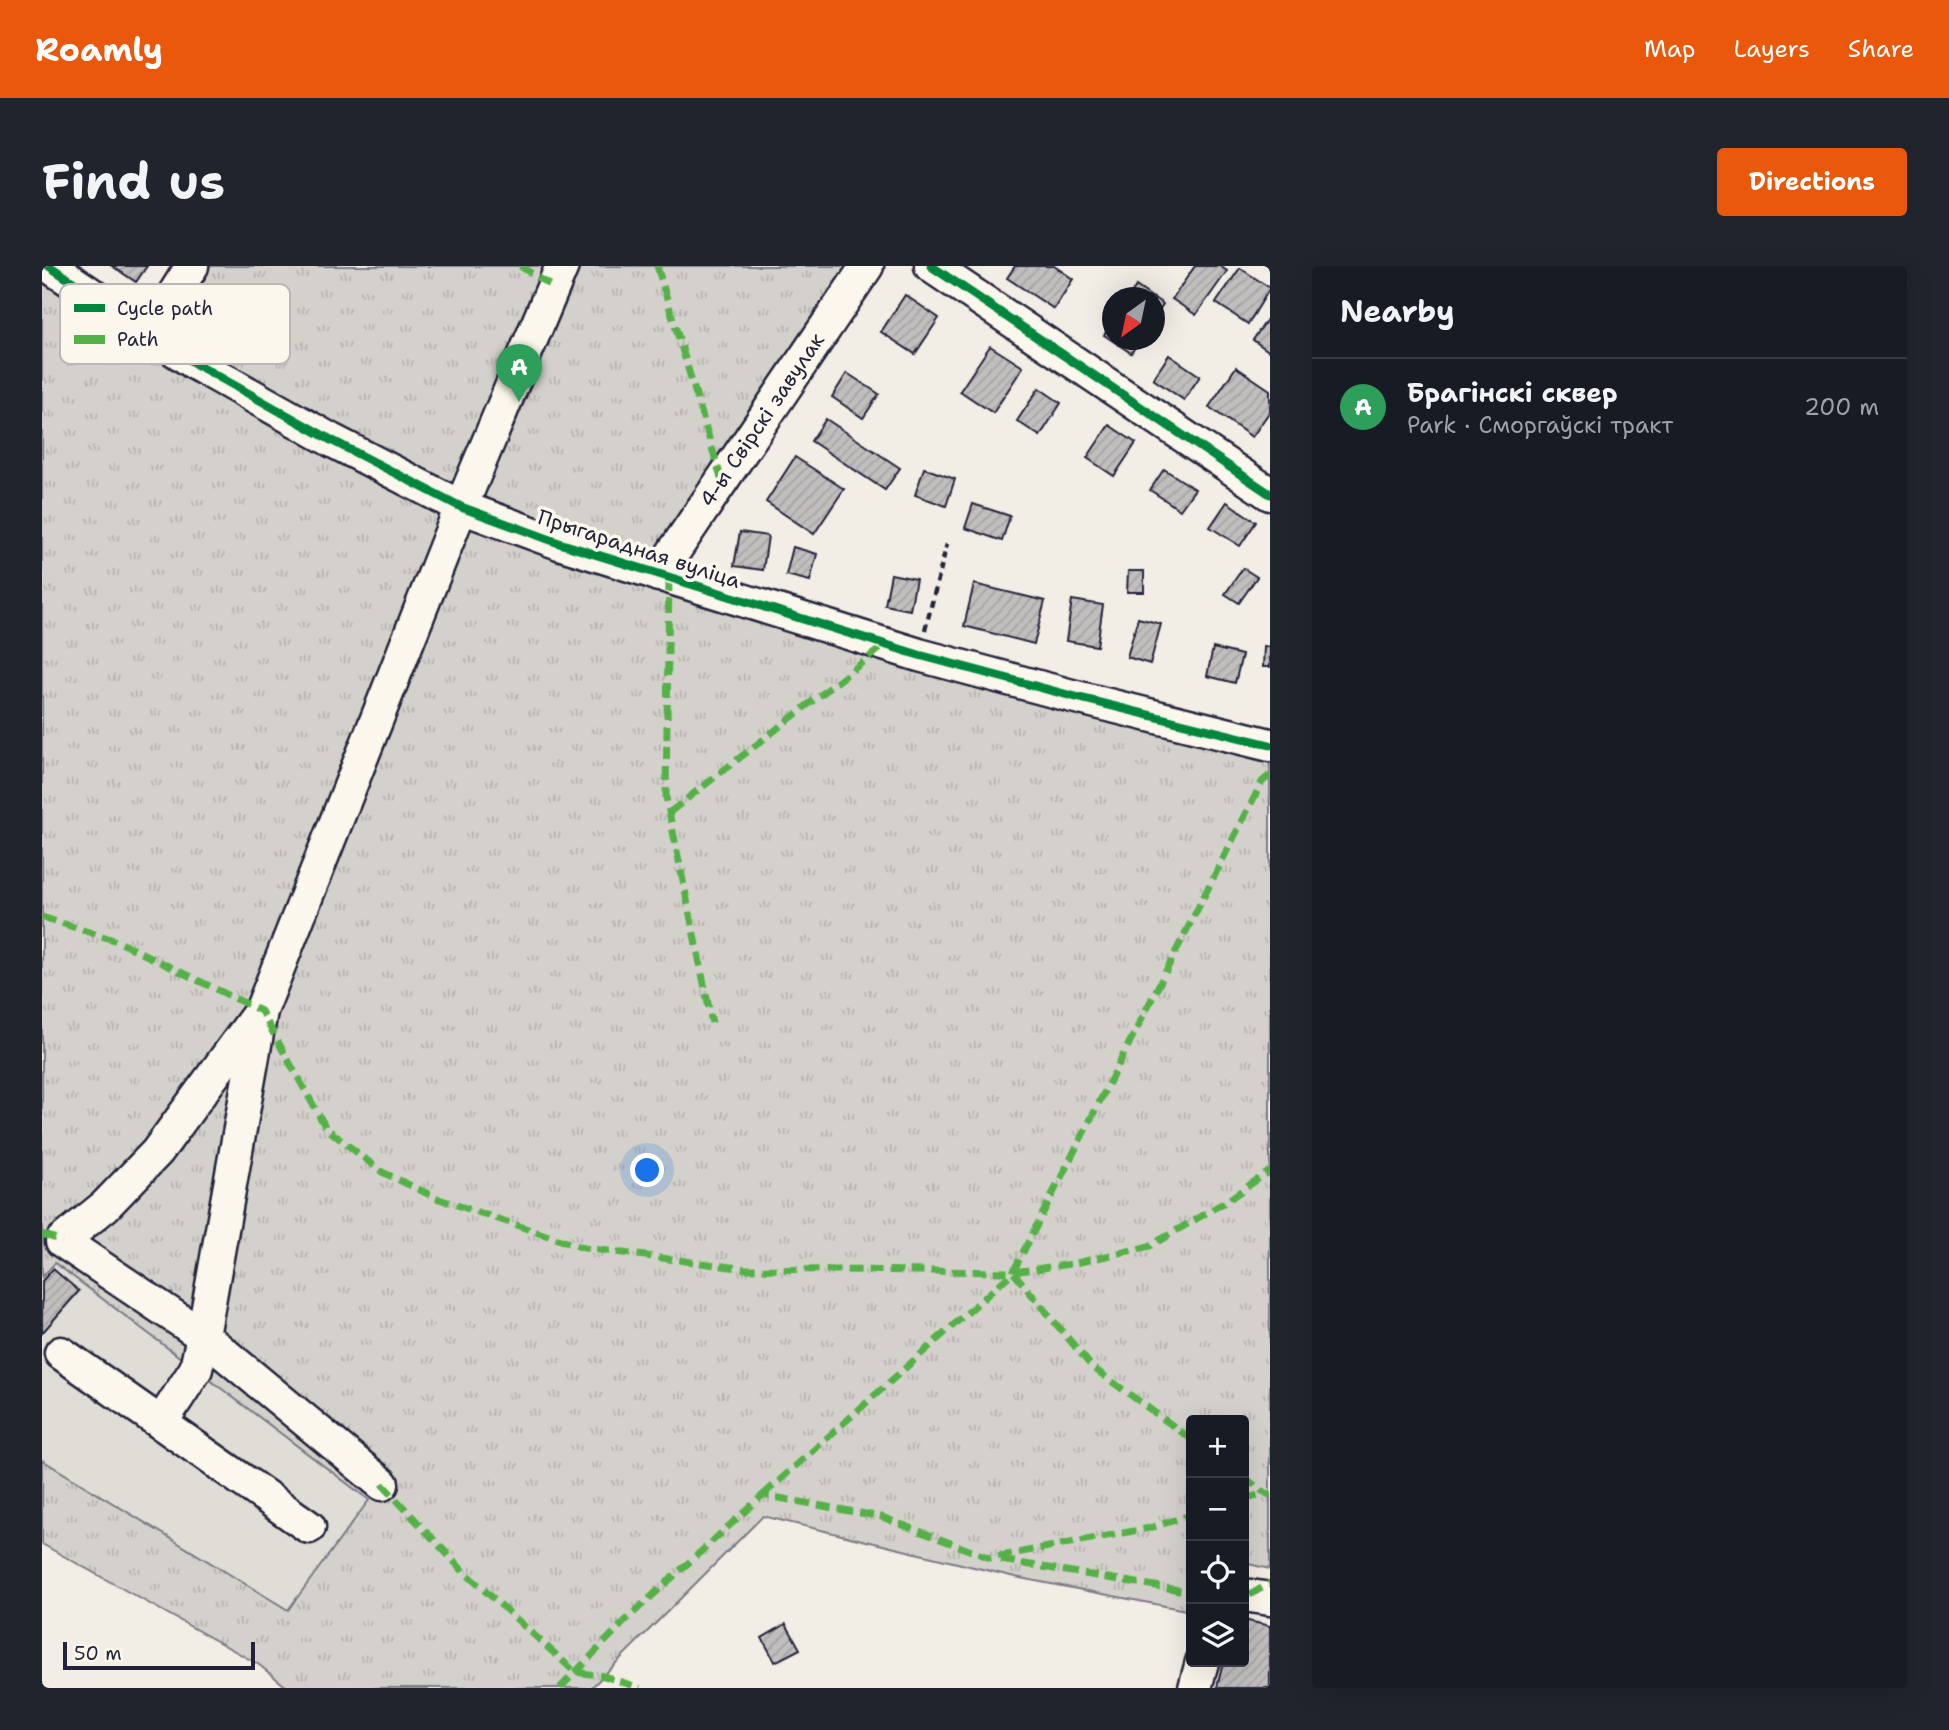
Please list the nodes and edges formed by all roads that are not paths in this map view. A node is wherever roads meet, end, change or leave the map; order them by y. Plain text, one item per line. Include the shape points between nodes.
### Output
1 (49, 266) edge
2 (192, 266) edge
3 (562, 266) edge
4 (867, 266) edge
5 (931, 266) edge
6 (75, 284) edge
7 (181, 284) edge
8 (195, 364) edge
9 (1270, 494) edge
10 (461, 507) junction
11 (658, 575) junction
12 (1270, 745) edge
13 (261, 1011) junction
14 (203, 1336) junction
15 (61, 1353) dead end
16 (161, 1423) junction
17 (382, 1485) dead end
18 (309, 1527) dead end
19 (1249, 1596) edge
20 (1270, 1599) edge
21 (1201, 1667) edge
22 (1195, 1688) edge

1 - 6 street, Прыгарадная вуліца
2 - 7 street
3 - 10 street
4 - 11 street, 4-ы Свірскі завулак
5 - 9 street
8 - 10 street, Прыгарадная вуліца
10 - 11 street, Прыгарадная вуліца
10 - 13 street
11 - 12 street, Прыгарадная вуліца via 919,655
13 - 14 street
13 - 14 street via 157,1152 105,1206 62,1241
14 - 16 street via 196,1369
14 - 17 street
15 - 16 street
16 - 18 street
19 - 20 street
21 - 22 street

